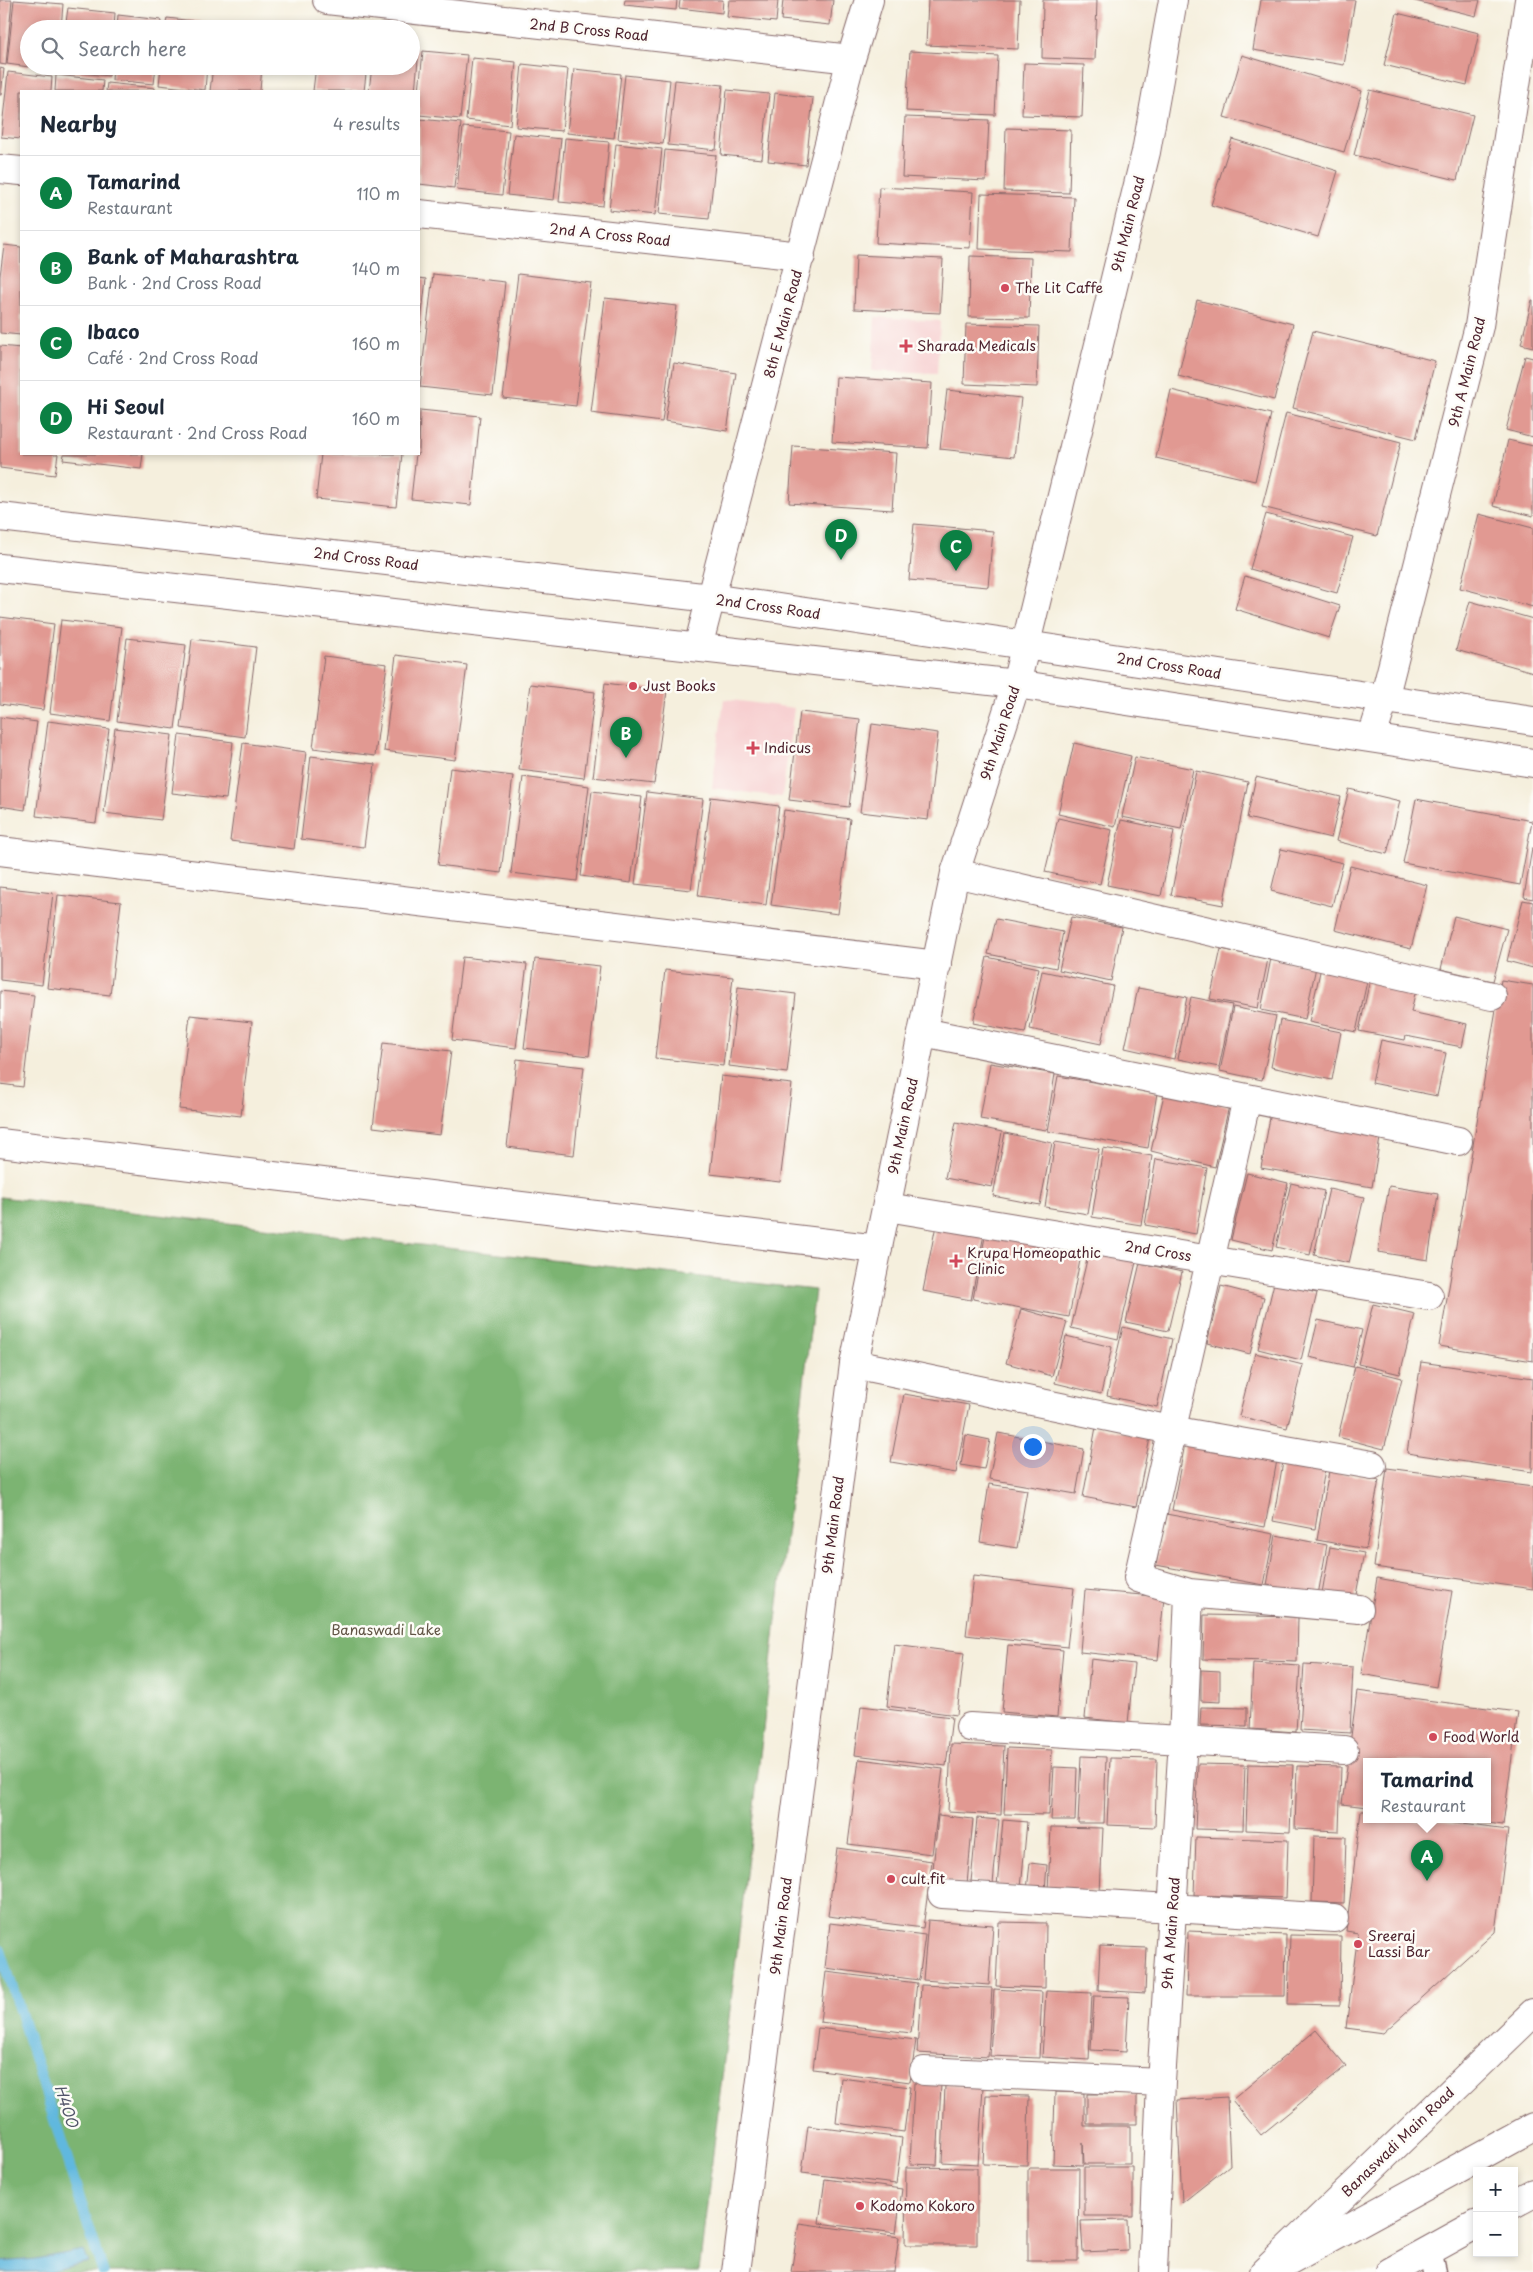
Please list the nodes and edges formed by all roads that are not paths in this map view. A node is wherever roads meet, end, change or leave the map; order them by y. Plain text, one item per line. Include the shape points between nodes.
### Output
1 (327, 0) edge
2 (869, 0) edge
3 (1173, 0) edge
4 (1528, 0) edge
5 (851, 60) junction
6 (0, 169) edge
7 (20, 171) edge
8 (420, 214) edge
9 (801, 256) junction
10 (0, 517) edge
11 (0, 568) edge
12 (711, 598) junction
13 (1025, 644) junction
14 (698, 648) junction
15 (1016, 684) junction
16 (1384, 699) junction
17 (1533, 721) edge
18 (1372, 737) junction
19 (1533, 762) edge
20 (0, 851) edge
21 (955, 873) junction
22 (937, 966) junction
23 (1492, 996) dead end
24 (923, 1032) junction
25 (1247, 1098) junction
26 (1458, 1141) dead end
27 (0, 1143) edge
28 (887, 1206) junction
29 (878, 1249) junction
30 (1210, 1259) junction
31 (1429, 1296) dead end
32 (854, 1364) junction
33 (1171, 1430) junction
34 (1372, 1466) dead end
35 (1189, 1593) junction
36 (1359, 1609) dead end
37 (970, 1728) dead end
38 (1183, 1740) junction
39 (1344, 1750) dead end
40 (942, 1894) dead end
41 (1173, 1908) junction
42 (1334, 1918) dead end
43 (1533, 2012) edge
44 (924, 2071) dead end
45 (1161, 2082) junction
46 (1533, 2128) edge
47 (1533, 2193) edge
48 (1518, 2202) edge
49 (1473, 2227) edge
50 (1432, 2261) edge
51 (736, 2272) edge
52 (1153, 2272) edge
53 (1264, 2272) edge
54 (1269, 2272) edge
55 (1390, 2272) edge

1 - 5 street, 2nd B Cross Road
2 - 5 street, 8th E Main Road
3 - 13 street, 9th Main Road via 1146,152
4 - 16 street, 9th A Main Road via 1480,326
5 - 9 street, 8th E Main Road
6 - 7 street
8 - 9 street, 2nd A Cross Road
9 - 12 street, 8th E Main Road
10 - 12 street, 2nd Cross Road
11 - 14 street
12 - 13 street, 2nd Cross Road
12 - 14 street, 8th E Main Road
13 - 15 street, 9th Main Road
13 - 16 street, 2nd Cross Road
14 - 15 street
15 - 18 street
15 - 21 street, 9th Main Road
16 - 17 street, 2nd Cross Road
16 - 18 street, 9th A Main Road
18 - 19 street
20 - 22 street
21 - 22 street, 9th Main Road
21 - 23 street
22 - 24 street, 9th Main Road
24 - 25 street
24 - 28 street, 9th Main Road
25 - 26 street
25 - 30 street
27 - 29 street
28 - 29 street, 9th Main Road
28 - 30 street, 2nd Cross
29 - 32 street, 9th Main Road
30 - 31 street, 2nd Cross
30 - 33 street
32 - 33 street
32 - 51 street, 9th Main Road
33 - 34 street
33 - 35 street via 1138,1578
35 - 36 street
35 - 38 street, 9th A Main Road
37 - 38 street
38 - 39 street
38 - 41 street, 9th A Main Road
40 - 41 street
41 - 42 street
41 - 45 street, 9th A Main Road
43 - 53 street, Banaswadi Main Road
44 - 45 street
45 - 52 street, 9th A Main Road
46 - 54 street
47 - 48 street
49 - 50 street
50 - 55 street

